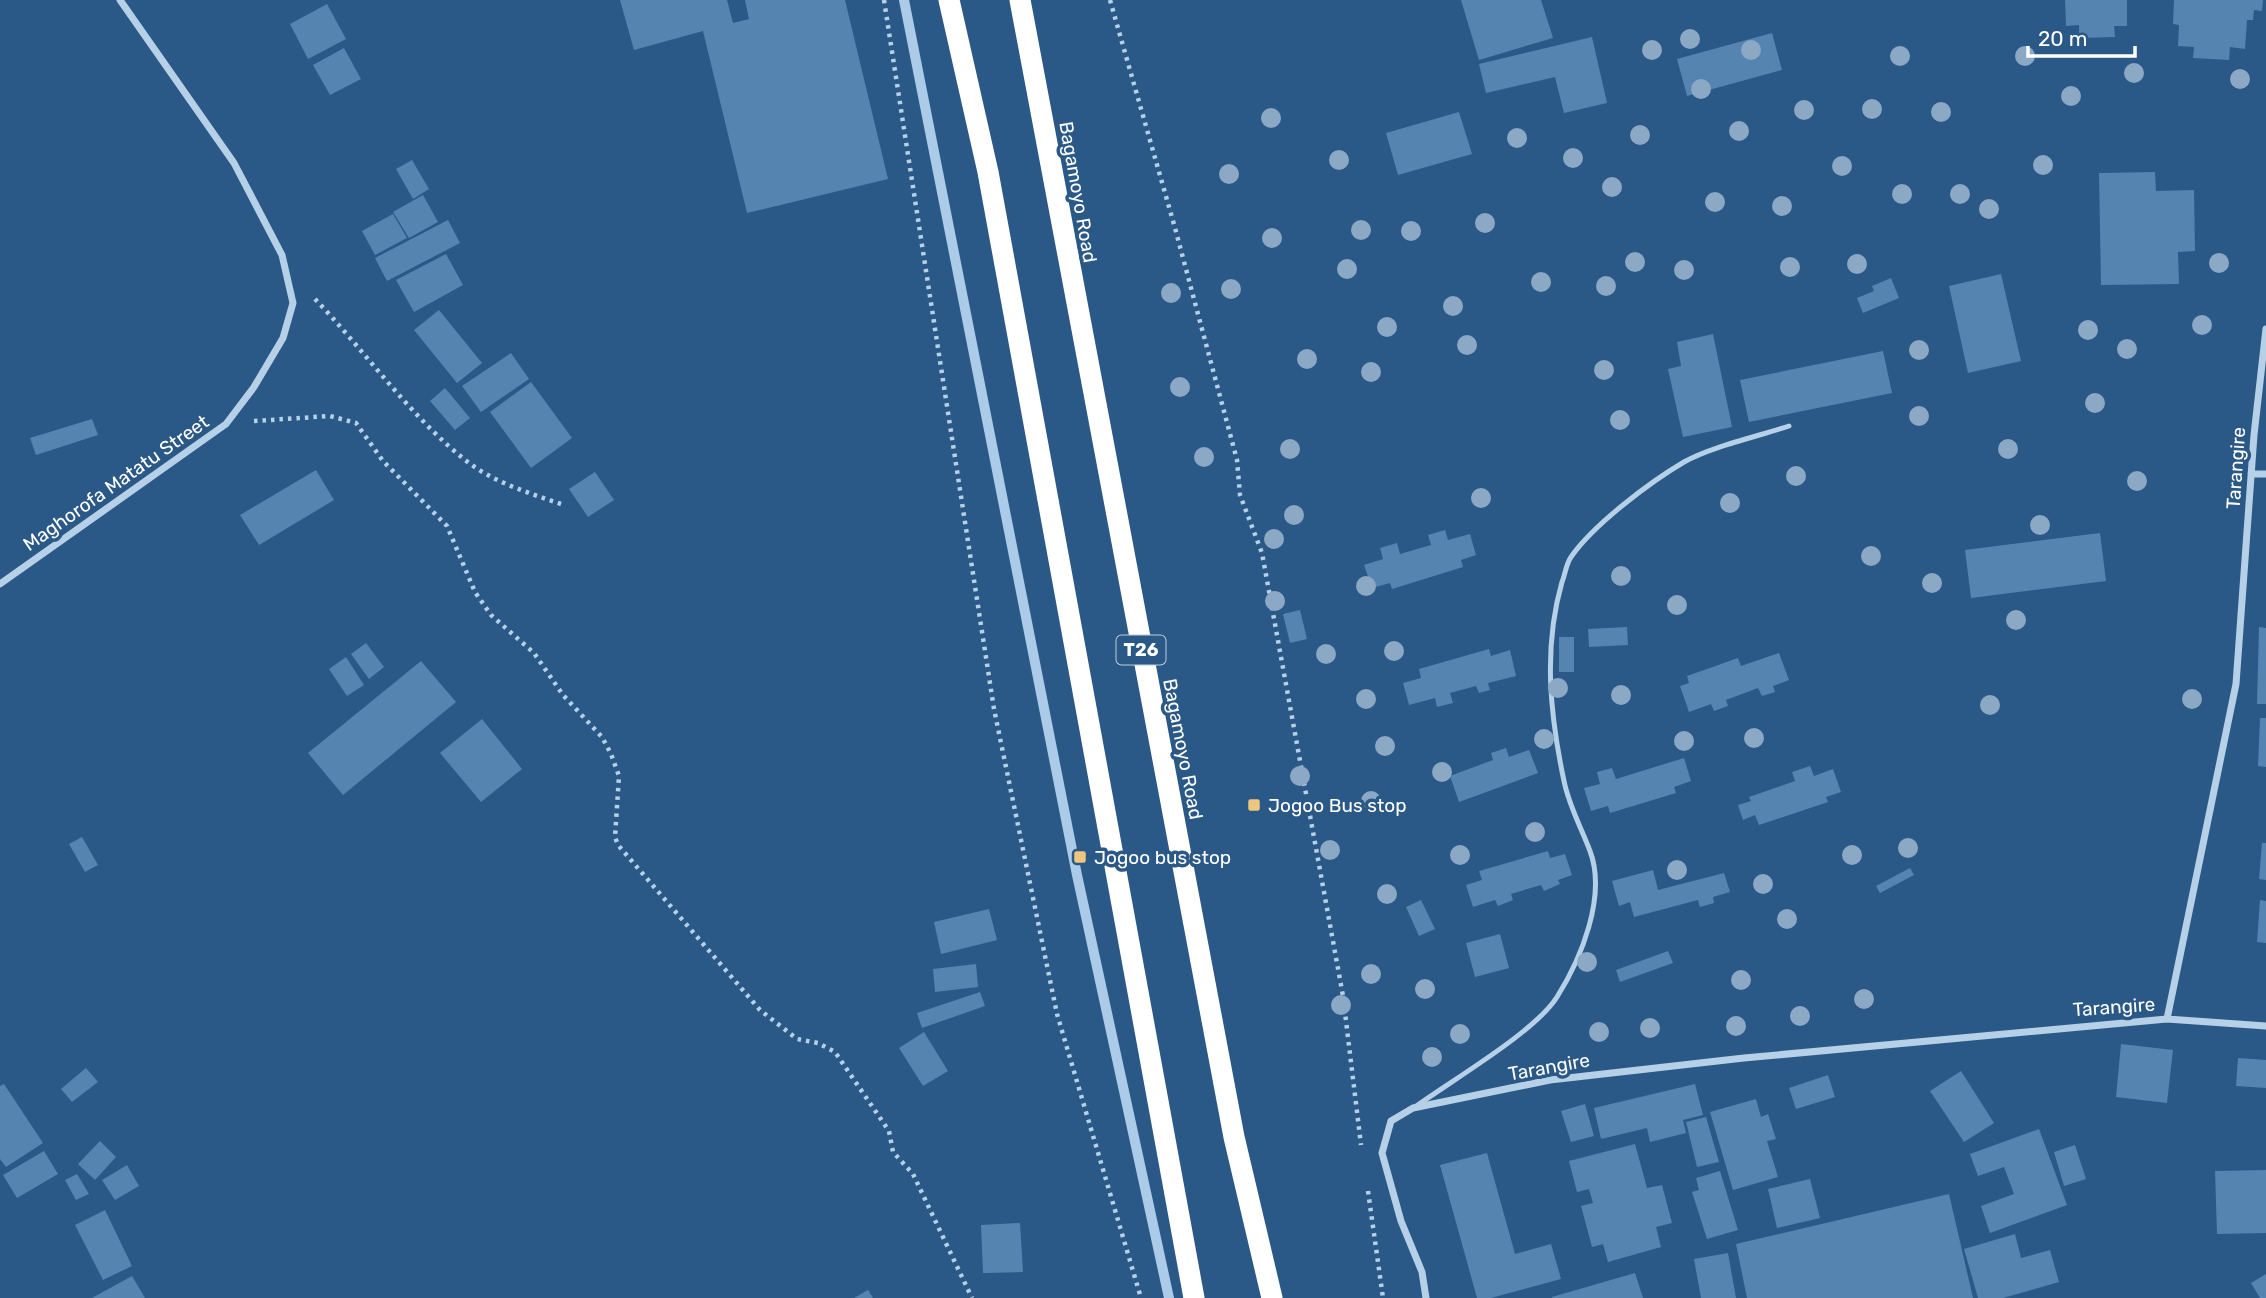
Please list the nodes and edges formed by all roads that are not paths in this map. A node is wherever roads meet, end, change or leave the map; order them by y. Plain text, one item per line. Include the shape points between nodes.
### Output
1 (120, 0) edge
2 (949, 0) edge
3 (1020, 0) edge
4 (2266, 328) edge
5 (1789, 426) dead end
6 (2251, 474) junction
7 (2266, 474) edge
8 (0, 584) edge
9 (2167, 1019) junction
10 (2266, 1026) edge
11 (1413, 1108) junction
12 (1194, 1298) edge
13 (1272, 1298) edge
14 (1426, 1298) edge

1 - 8 street, Maghorofa Matatu Street via 234,163 282,256 293,303 283,338 226,424
2 - 12 highway via 988,172
3 - 13 highway, Bagamoyo Road / T26 via 1234,1137
4 - 6 street, Tarangire
5 - 11 lane via 1686,461 1615,512 1569,558 1549,641 1549,679 1564,781 1594,868 1587,929 1576,963 1556,999 1531,1026
6 - 7 street
6 - 9 street, Tarangire via 2236,684
9 - 10 street
9 - 11 street, Tarangire via 1564,1078
11 - 14 street via 1391,1121 1382,1153 1401,1222 1422,1272

